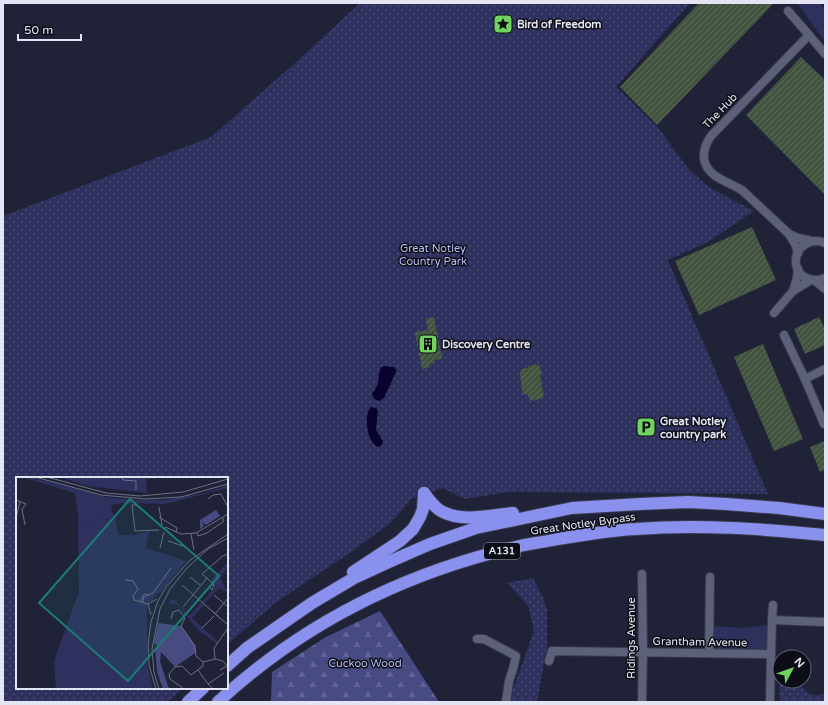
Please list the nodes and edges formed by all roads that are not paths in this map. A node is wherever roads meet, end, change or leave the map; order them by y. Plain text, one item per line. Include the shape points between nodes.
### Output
1 (788, 11) dead end
2 (809, 35) junction
3 (825, 54) edge
4 (789, 234) junction
5 (812, 241) junction
6 (825, 243) edge
7 (798, 253) junction
8 (798, 269) junction
9 (825, 278) edge
10 (813, 280) junction
11 (825, 289) edge
12 (793, 291) junction
13 (774, 313) dead end
14 (784, 335) dead end
15 (825, 369) edge
16 (805, 379) junction
17 (824, 424) dead end
18 (572, 508) junction
19 (825, 514) edge
20 (825, 535) edge
21 (642, 574) dead end
22 (710, 577) dead end
23 (312, 602) junction
24 (773, 605) dead end
25 (772, 620) junction
26 (825, 622) edge
27 (476, 639) dead end
28 (643, 652) junction
29 (709, 653) junction
30 (771, 654) junction
31 (549, 661) dead end
32 (228, 665) edge
33 (202, 689) edge
34 (188, 702) edge
35 (218, 702) edge
36 (506, 702) edge
37 (642, 702) edge
38 (770, 702) edge

1 - 2 street
2 - 3 street
2 - 4 street, The Hub via 711,136 704,149 705,163 712,174 743,191
4 - 5 street, The Hub
4 - 7 street, The Hub
5 - 6 street, The Hub
5 - 7 street via 801,247
7 - 8 street
8 - 10 street via 803,276
8 - 12 street
9 - 10 street
10 - 11 street
10 - 12 street
12 - 13 street
14 - 16 street
15 - 16 street
16 - 17 street
18 - 19 highway, Great Notley Bypass via 688,502
18 - 23 highway, Great Notley Bypass via 476,528 430,544 354,578
18 - 23 highway via 464,518 442,512 424,493 423,509 413,529 400,541
20 - 35 highway, Great Notley Bypass / A131 via 737,528 635,529 520,546 450,566 400,584 346,610 284,649
21 - 28 street, Ridings Avenue
22 - 29 street
23 - 32 highway, Great Notley Bypass via 247,648
24 - 25 street
25 - 26 street
25 - 30 street
27 - 36 street via 484,639 516,656
28 - 29 street, Grantham Avenue
28 - 31 street, Grantham Avenue via 552,651
28 - 37 street, Ridings Avenue
29 - 30 street, Grantham Avenue
30 - 38 street
33 - 34 highway

